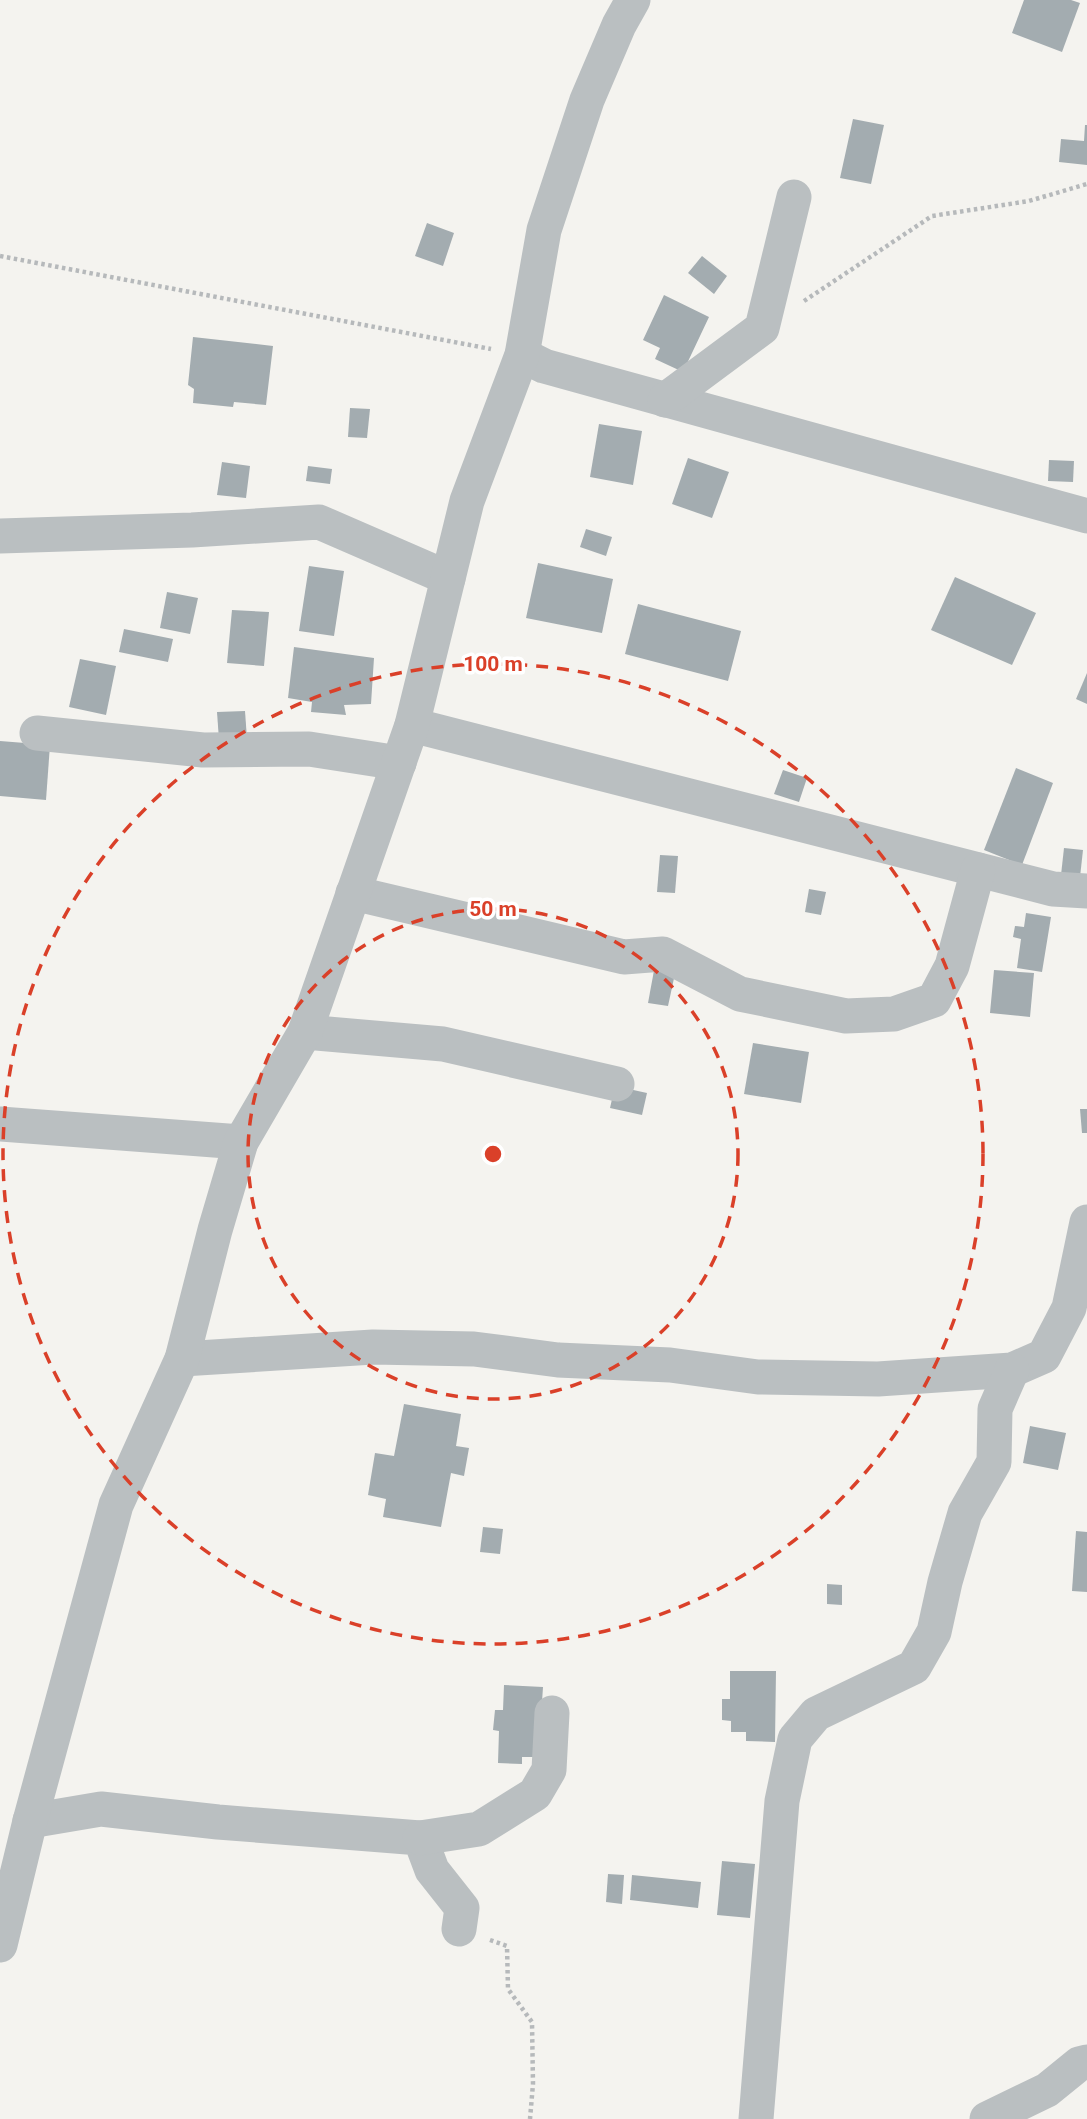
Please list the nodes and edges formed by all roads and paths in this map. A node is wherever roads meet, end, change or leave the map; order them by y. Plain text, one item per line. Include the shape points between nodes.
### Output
1 (625, 8) edge
2 (1087, 184) edge
3 (794, 197) dead end
4 (0, 256) edge
5 (762, 328) junction
6 (522, 355) junction
7 (665, 400) junction
8 (1087, 516) edge
9 (0, 536) edge
10 (449, 578) junction
11 (412, 725) junction
12 (37, 733) dead end
13 (399, 763) junction
14 (978, 870) junction
15 (1087, 891) edge
16 (354, 893) junction
17 (305, 1032) junction
18 (617, 1084) dead end
19 (0, 1124) edge
20 (241, 1142) junction
21 (1087, 1222) edge
22 (182, 1359) junction
23 (1012, 1370) junction
24 (552, 1713) dead end
25 (30, 1821) junction
26 (420, 1838) junction
27 (459, 1929) joint
28 (0, 1945) edge
29 (1084, 2063) edge
30 (530, 2119) edge
31 (756, 2119) edge
32 (987, 2119) edge

1 - 6 street via 587,100 544,230
2 - 5 path via 1029,201 932,216
3 - 5 street
4 - 6 path
5 - 7 street
6 - 7 street via 544,366
6 - 10 street via 467,501
7 - 8 street
9 - 10 street via 319,522
10 - 11 street
11 - 13 street
11 - 14 street
12 - 13 street via 203,750 309,749
13 - 16 street
14 - 15 street via 1054,889
14 - 16 street via 953,966 934,1000 894,1014 846,1016 740,994 663,954 624,957
16 - 17 street
17 - 18 street via 443,1044
17 - 20 street
19 - 20 street
20 - 22 street
21 - 23 street via 1069,1308 1044,1356
22 - 23 street via 373,1347 474,1349 758,1377 878,1379
22 - 25 street via 116,1505
23 - 31 street via 995,1409 995,1462 965,1513 934,1632 914,1667 816,1714 796,1739 782,1801
24 - 26 street via 549,1770 535,1794 479,1829
25 - 26 street via 101,1809
25 - 28 street
26 - 27 street via 432,1870 462,1908
27 - 30 path via 508,1946 508,1989 532,2022
29 - 32 street via 1047,2090

